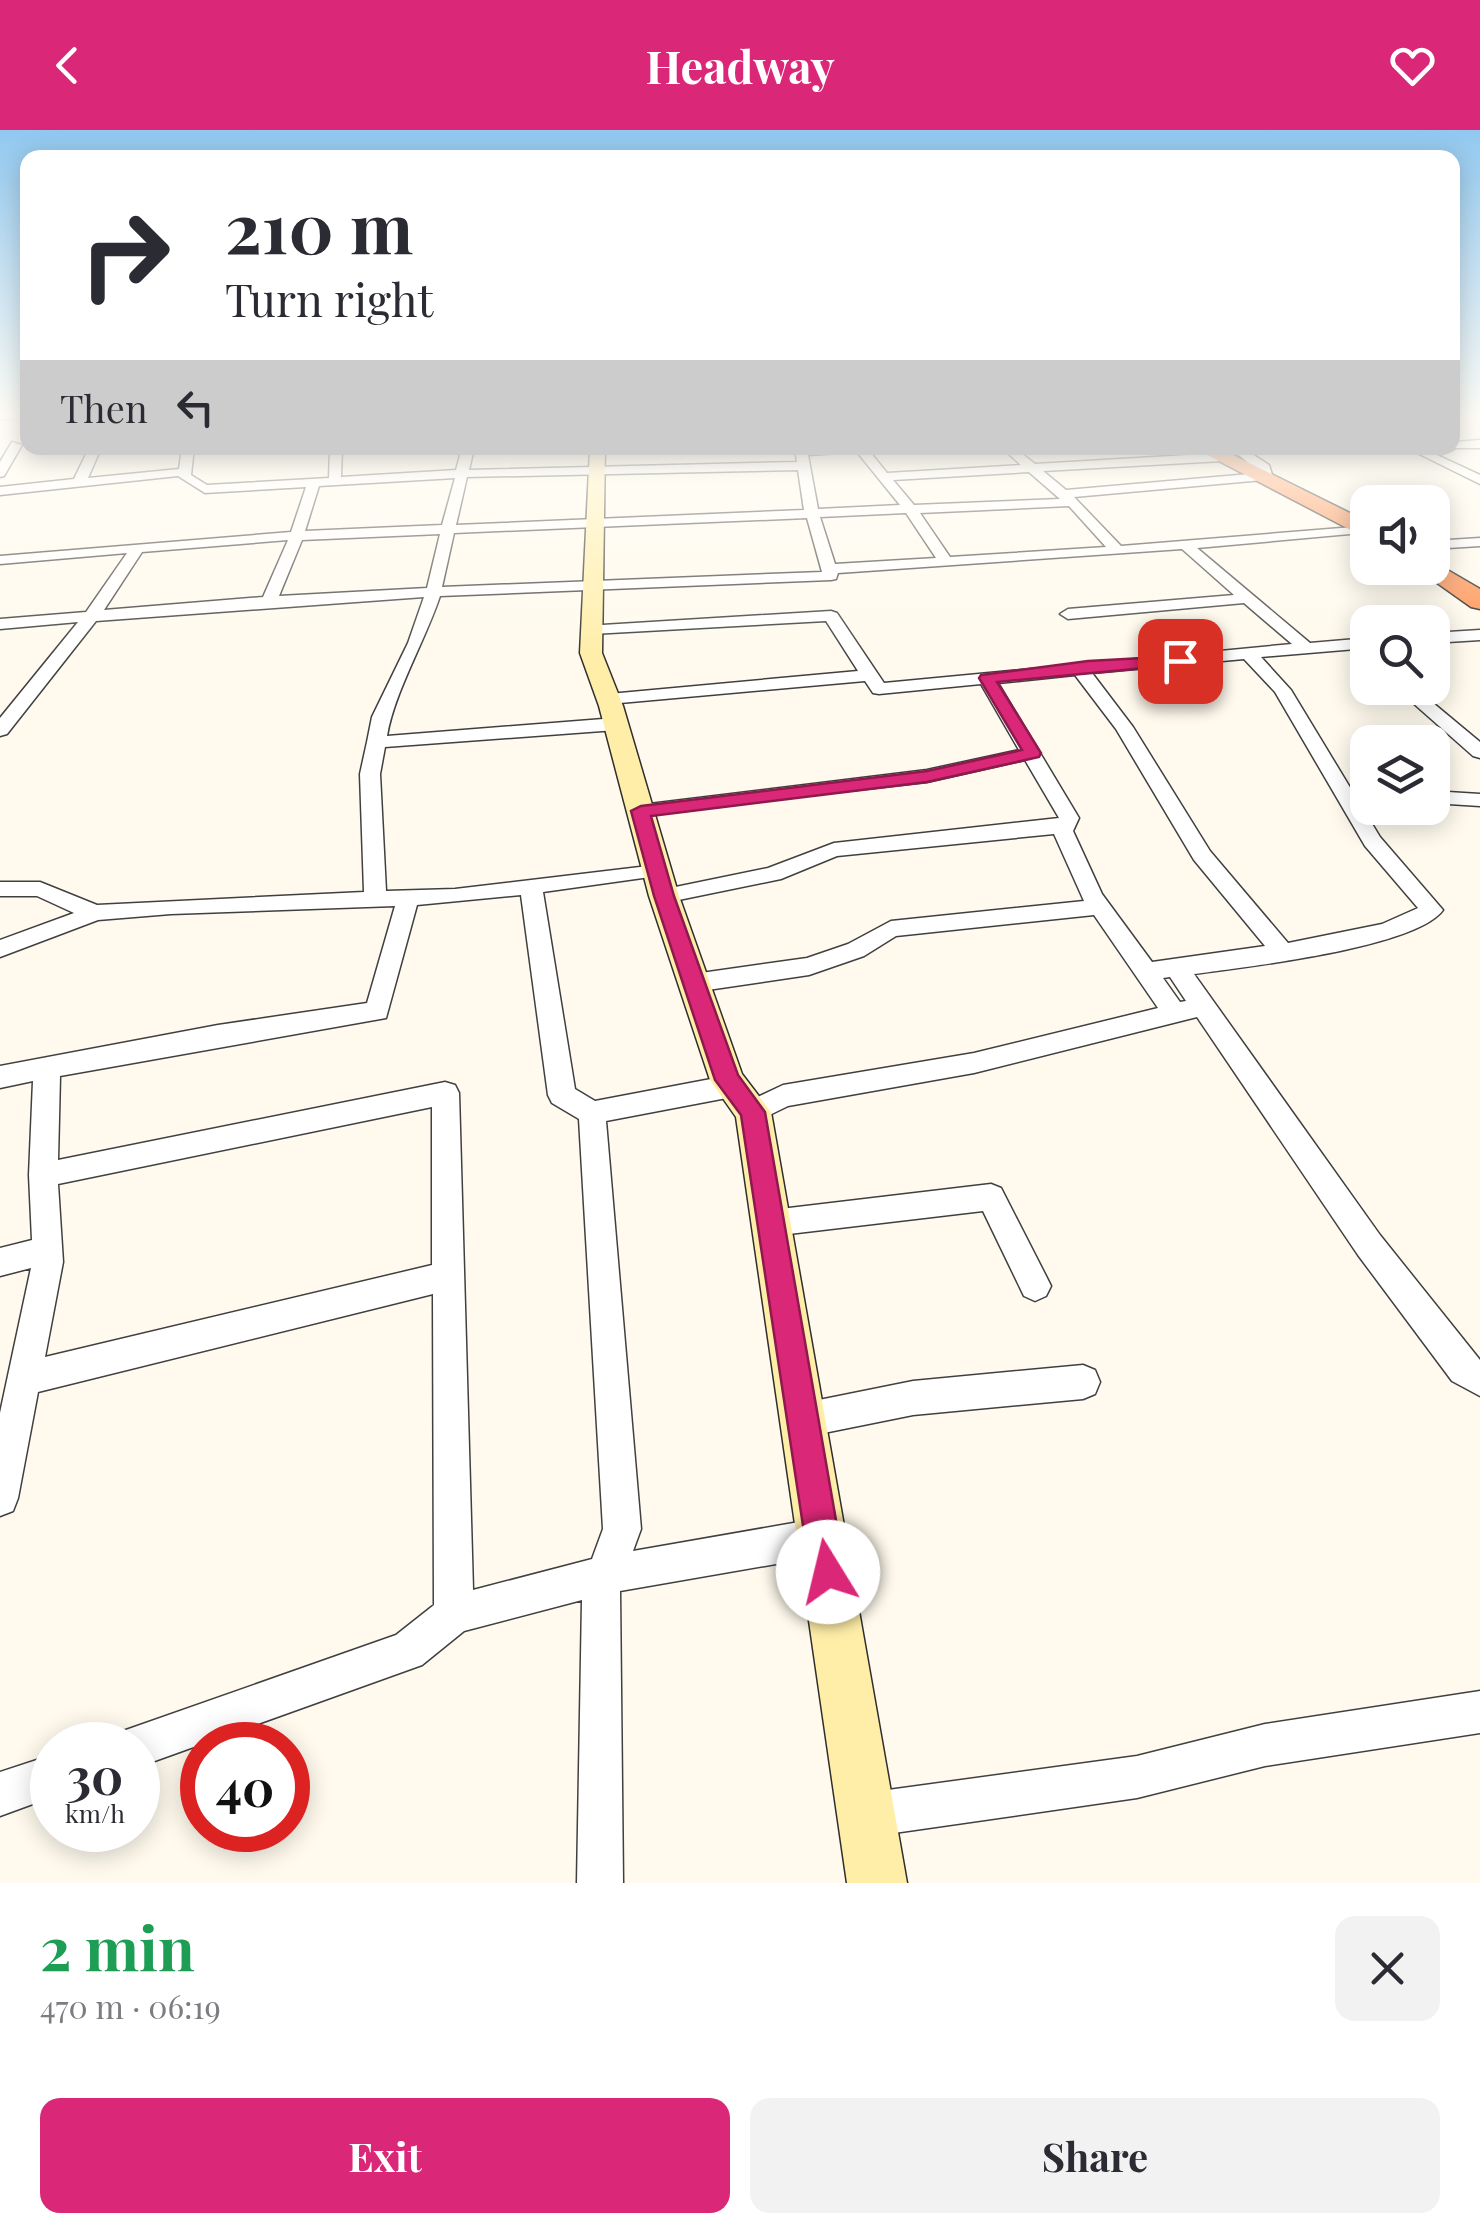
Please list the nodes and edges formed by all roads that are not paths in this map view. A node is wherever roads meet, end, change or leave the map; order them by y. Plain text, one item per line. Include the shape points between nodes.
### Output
1 (309, 496) edge
2 (457, 496) edge
3 (596, 496) edge
4 (809, 496) edge
5 (900, 496) edge
6 (1065, 496) edge
7 (1091, 496) edge
8 (1298, 496) edge
9 (1068, 498) junction
10 (911, 510) junction
11 (812, 516) junction
12 (1350, 523) edge
13 (595, 524) junction
14 (450, 528) junction
15 (1350, 531) edge
16 (297, 535) junction
17 (1480, 542) edge
18 (1450, 544) edge
19 (1185, 545) junction
20 (139, 546) junction
21 (1117, 552) junction
22 (0, 560) edge
23 (945, 561) junction
24 (829, 569) junction
25 (1450, 579) edge
26 (594, 588) junction
27 (1474, 592) edge
28 (433, 593) junction
29 (1247, 598) junction
30 (268, 601) junction
31 (1068, 614) dead end
32 (93, 615) junction
33 (0, 624) edge
34 (592, 629) junction
35 (1480, 634) edge
36 (1450, 636) edge
37 (1350, 648) edge
38 (1308, 649) junction
39 (1250, 655) junction
40 (1078, 667) junction
41 (869, 674) junction
42 (986, 678) junction
43 (1425, 705) edge
44 (613, 712) junction
45 (0, 730) edge
46 (376, 742) junction
47 (1480, 752) edge
48 (1033, 753) junction
49 (1343, 793) junction
50 (1350, 793) edge
51 (1450, 798) edge
52 (1480, 800) edge
53 (641, 811) junction
54 (1066, 826) junction
55 (660, 882) junction
56 (531, 886) junction
57 (0, 889) edge
58 (408, 898) junction
59 (374, 900) junction
60 (1100, 907) junction
61 (95, 914) junction
62 (0, 948) edge
63 (1282, 951) junction
64 (1176, 967) junction
65 (1145, 972) junction
66 (694, 983) junction
67 (1188, 1009) junction
68 (47, 1066) junction
69 (0, 1077) edge
70 (742, 1099) junction
71 (592, 1113) junction
72 (43, 1175) junction
73 (772, 1223) junction
74 (47, 1250) junction
75 (0, 1262) edge
76 (446, 1276) junction
77 (1035, 1286) dead end
78 (1480, 1378) edge
79 (26, 1379) junction
80 (1083, 1382) dead end
81 (804, 1420) junction
82 (0, 1498) edge
83 (822, 1538) junction
84 (604, 1575) junction
85 (454, 1614) junction
86 (1480, 1712) edge
87 (160, 1738) edge
88 (30, 1784) edge
89 (0, 1794) edge
90 (866, 1815) junction
91 (600, 1883) edge
92 (877, 1883) edge

1 - 16 street
2 - 14 street
3 - 13 street
4 - 11 street
5 - 10 street
6 - 9 street
7 - 9 street
8 - 12 highway
9 - 10 street
9 - 21 street
10 - 11 street
10 - 23 street
11 - 13 street
11 - 24 street
13 - 14 street
13 - 26 street
14 - 16 street
14 - 28 street
15 - 19 street
16 - 20 street
16 - 30 street
17 - 18 street
19 - 21 street
19 - 29 street
20 - 22 street
20 - 32 street
21 - 23 street
23 - 24 street
24 - 26 street via 831,576
25 - 27 highway
26 - 28 street
26 - 34 street
28 - 30 street
28 - 46 street
29 - 31 street
29 - 38 street
30 - 32 street
32 - 33 street
32 - 45 street
34 - 41 street via 831,616
34 - 44 street via 591,653
35 - 36 street
37 - 38 street
38 - 39 street
39 - 40 street
39 - 49 street via 1282,690
40 - 42 street
40 - 63 street via 1124,727 1202,855
41 - 42 street via 879,689
41 - 44 street
42 - 48 street
43 - 47 street
44 - 46 street
44 - 53 street
46 - 59 street via 370,774
48 - 53 street via 927,776
48 - 54 street via 1069,818
49 - 50 street
49 - 63 street via 1372,841 1432,910 1426,919 1402,926
51 - 52 street
53 - 55 street
54 - 55 street via 834,850 772,874
54 - 60 street
55 - 56 street
55 - 66 street
56 - 58 street
56 - 71 street via 562,1095
57 - 61 street via 40,890
58 - 59 street
58 - 68 street via 377,1012
59 - 61 street
60 - 65 street
60 - 66 street via 891,930 809,966
61 - 62 street
63 - 64 street
64 - 65 street
64 - 67 street
65 - 67 street
66 - 70 street
67 - 70 street via 974,1063
67 - 78 street via 1464,1369
68 - 69 street
68 - 72 street
70 - 71 street
70 - 73 street
71 - 84 street via 622,1529
72 - 74 street
72 - 76 street via 445,1093
73 - 77 street via 990,1197
73 - 81 street
74 - 75 street
74 - 79 street
76 - 79 street
76 - 85 street
79 - 82 street
80 - 81 street via 913,1398
81 - 83 street
83 - 84 street
83 - 90 street
84 - 85 street
84 - 91 street
85 - 87 street via 408,1651
86 - 90 street via 1265,1745 1136,1776
88 - 89 street
90 - 92 street

